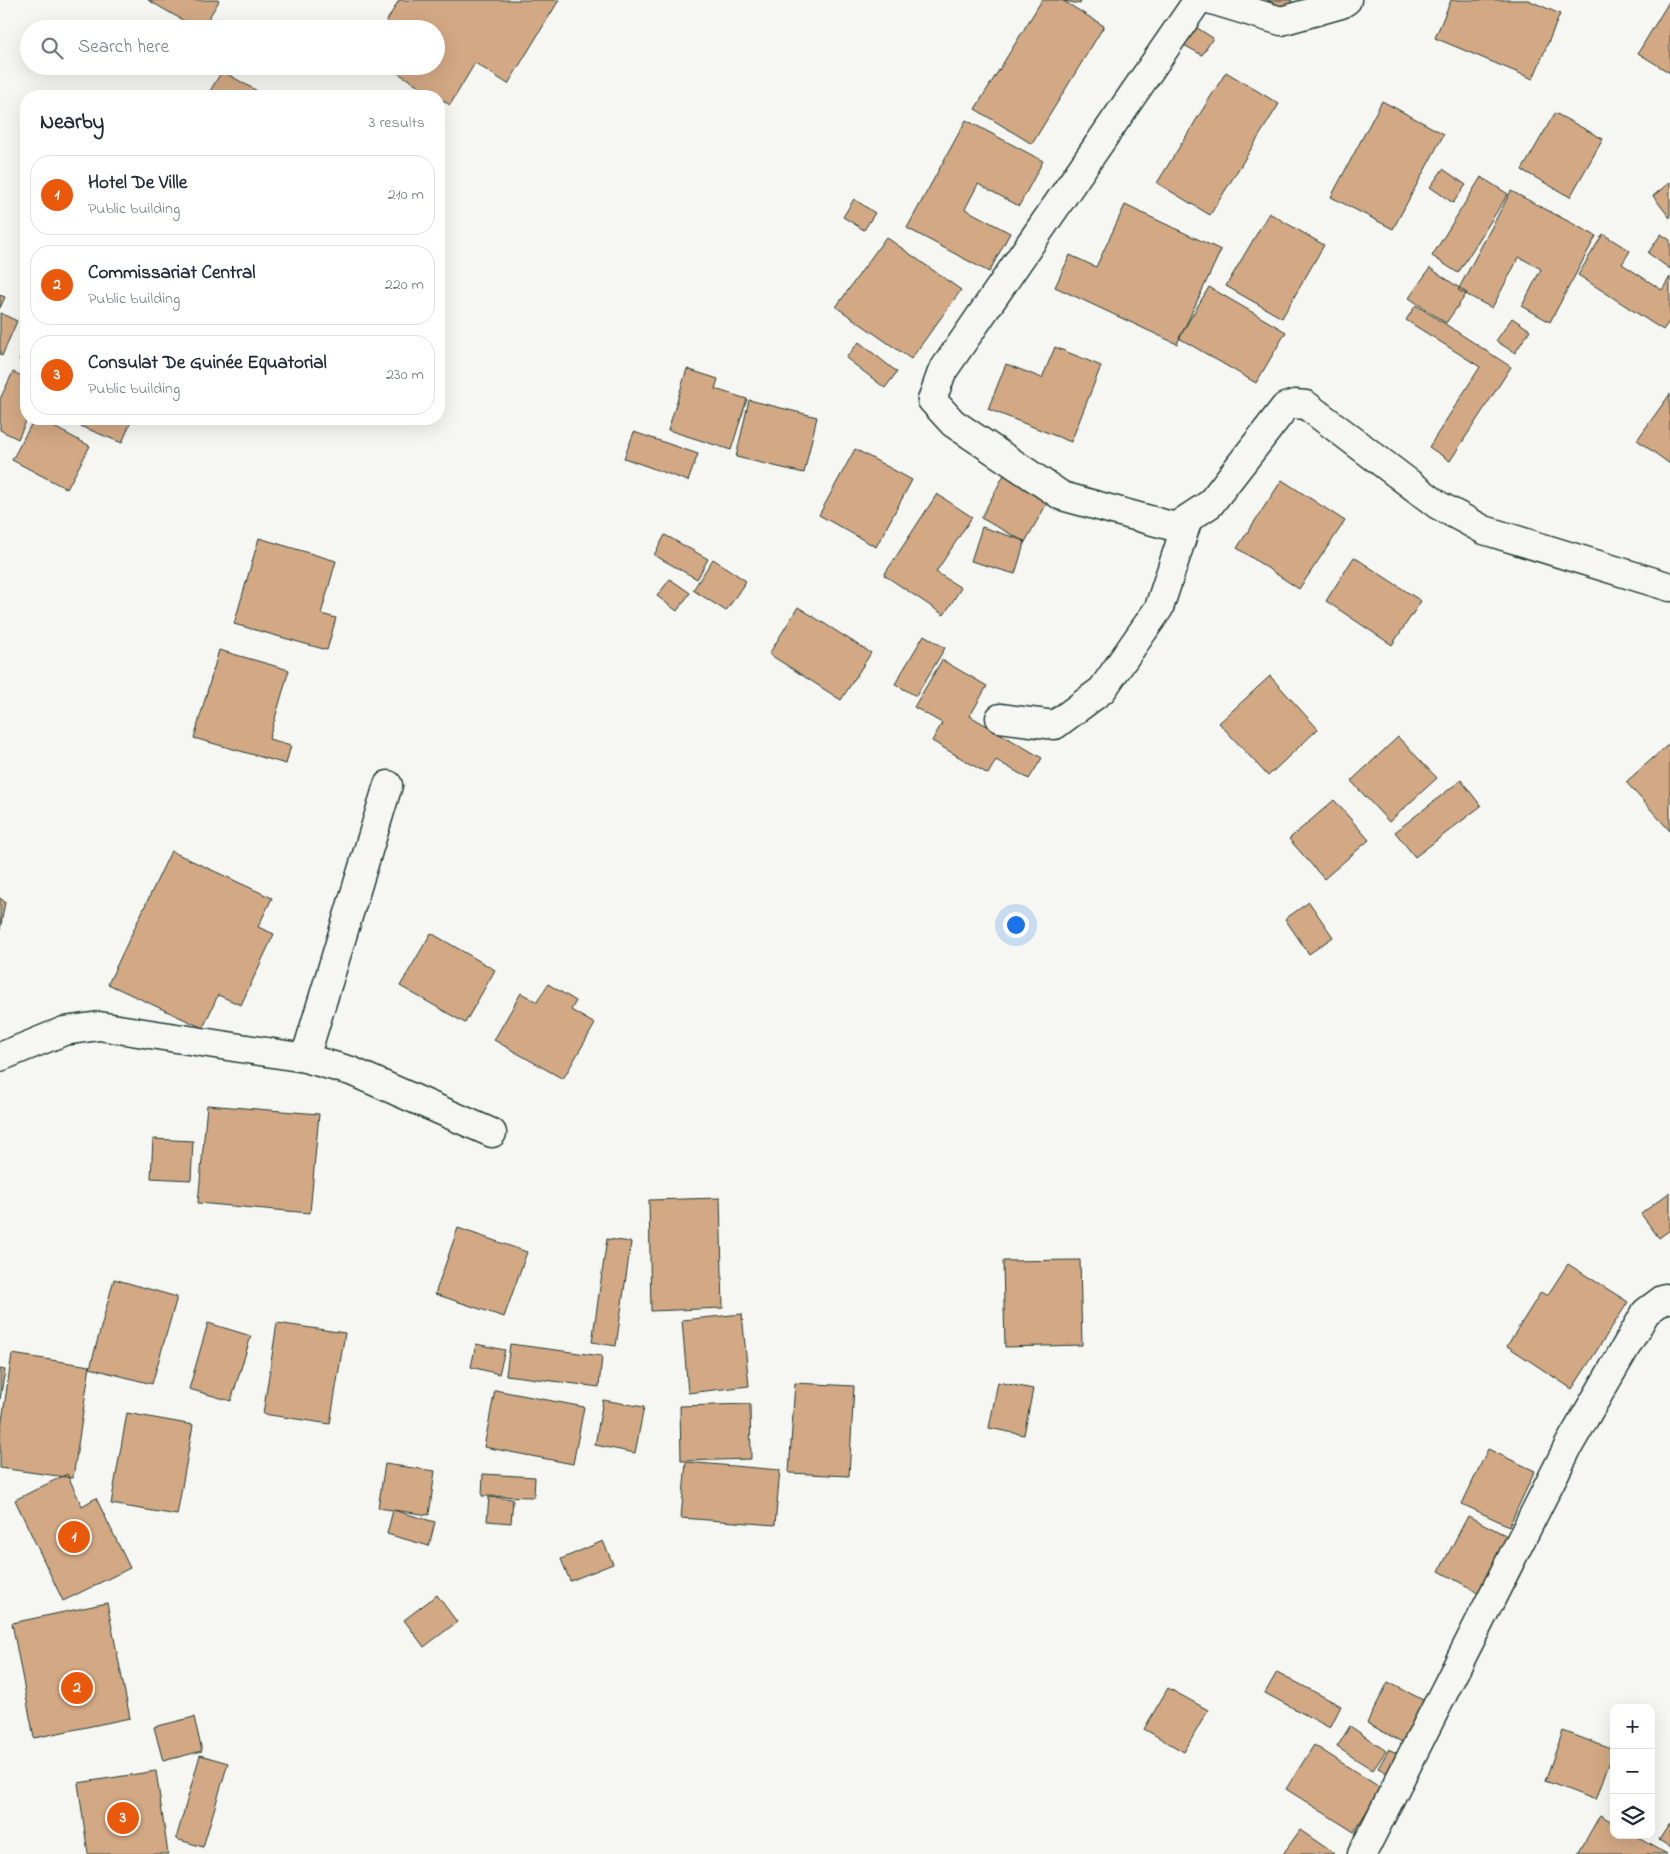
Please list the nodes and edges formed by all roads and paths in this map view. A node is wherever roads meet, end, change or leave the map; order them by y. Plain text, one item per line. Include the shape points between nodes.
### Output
1 (1198, 0) edge
2 (1212, 0) edge
3 (1347, 0) edge
4 (1188, 519) junction
5 (1670, 587) edge
6 (1000, 718) dead end
7 (388, 785) dead end
8 (0, 1057) edge
9 (305, 1058) junction
10 (492, 1133) dead end
11 (1670, 1298) edge
12 (1362, 1854) edge

1 - 4 street via 942,372 932,400 953,423 1062,496 1175,526
2 - 3 street via 1281,21
4 - 5 street via 1210,504 1285,407 1306,405 1438,505 1484,530
4 - 6 street via 1159,608 1102,690 1055,725
7 - 9 street
8 - 9 street via 64,1031 100,1026
9 - 10 street via 351,1071
11 - 12 street via 1665,1298 1646,1312 1570,1445

